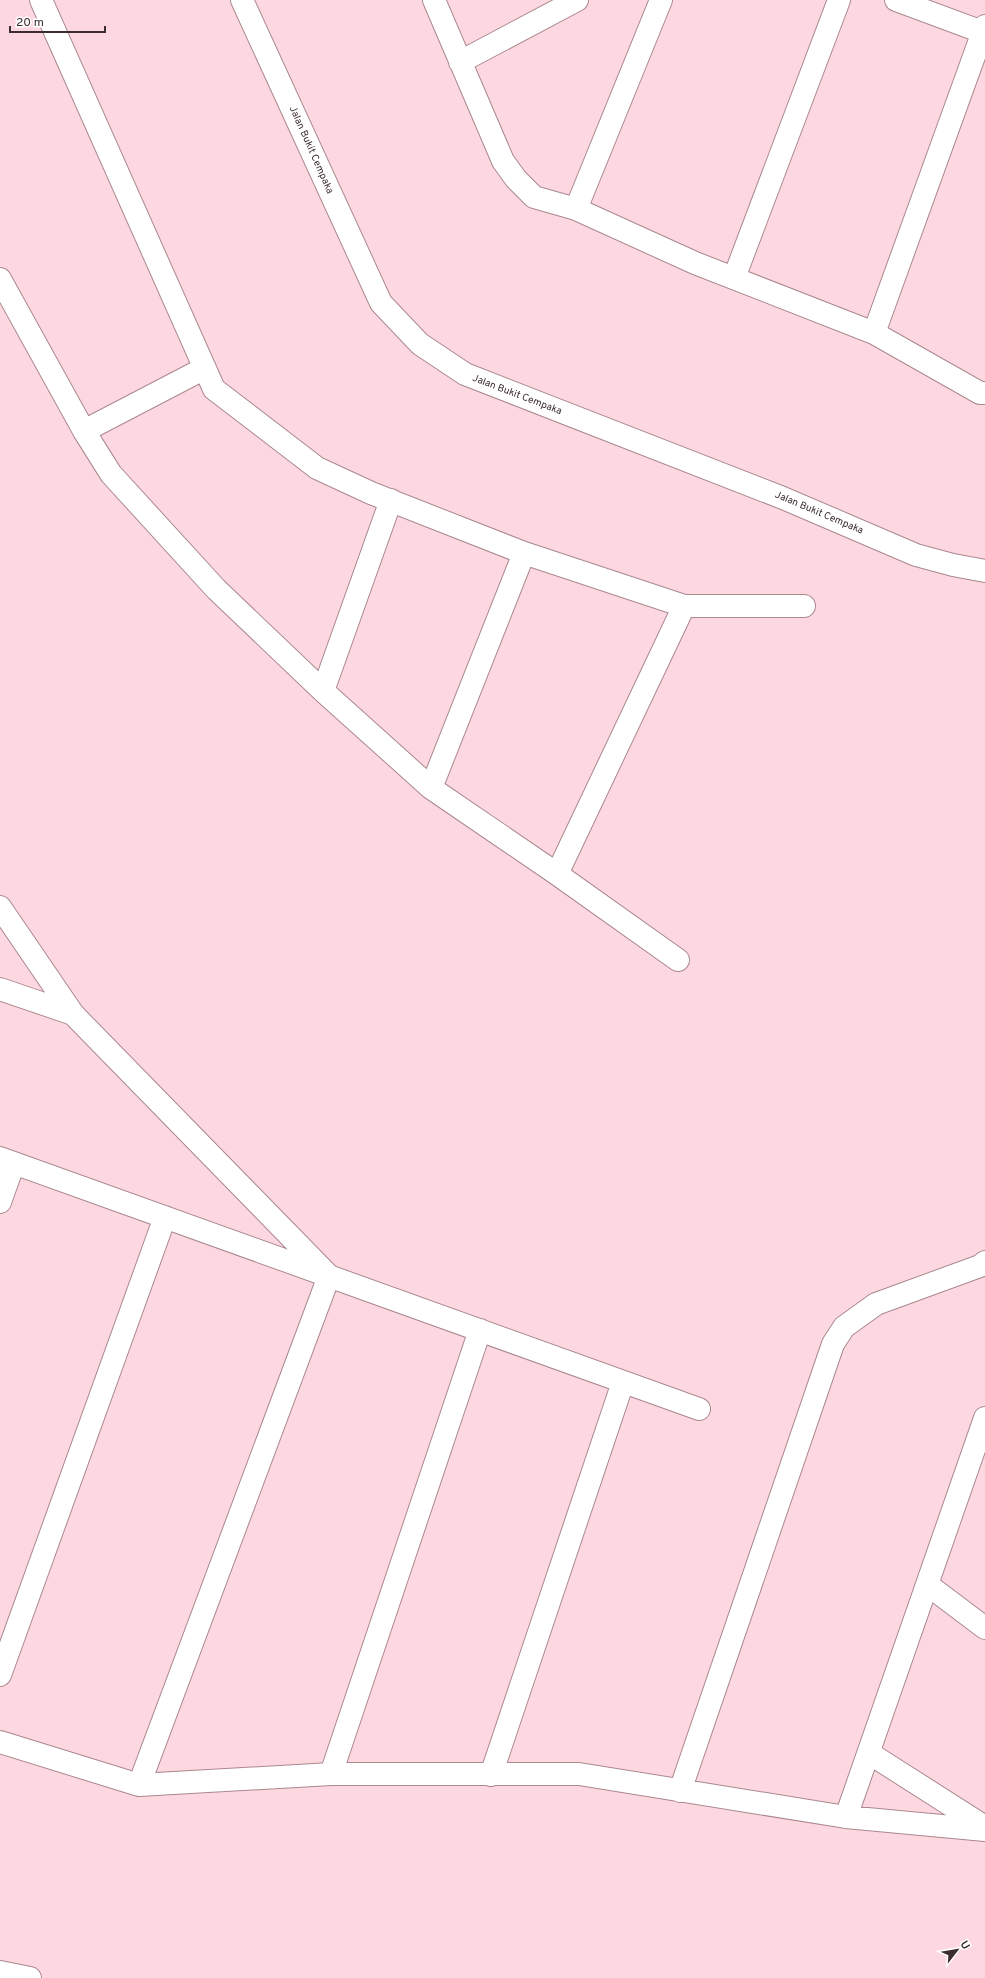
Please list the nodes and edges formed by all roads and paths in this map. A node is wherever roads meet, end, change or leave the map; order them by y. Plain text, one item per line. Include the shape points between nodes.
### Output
1 (41, 0) edge
2 (242, 0) edge
3 (434, 0) edge
4 (577, 0) edge
5 (661, 0) edge
6 (839, 0) edge
7 (896, 0) edge
8 (984, 31) edge
9 (460, 62) junction
10 (576, 209) junction
11 (734, 278) junction
12 (0, 279) edge
13 (874, 333) junction
14 (205, 368) junction
15 (985, 393) edge
16 (84, 431) junction
17 (391, 500) junction
18 (524, 553) junction
19 (985, 570) edge
20 (684, 606) junction
21 (804, 606) dead end
22 (323, 691) junction
23 (431, 788) junction
24 (556, 874) junction
25 (0, 907) edge
26 (678, 960) dead end
27 (0, 990) edge
28 (73, 1014) junction
29 (7, 1161) edge
30 (0, 1202) edge
31 (165, 1217) junction
32 (983, 1266) edge
33 (329, 1276) junction
34 (480, 1330) junction
35 (622, 1382) junction
36 (699, 1409) dead end
37 (985, 1418) edge
38 (981, 1444) edge
39 (928, 1585) junction
40 (985, 1628) edge
41 (0, 1675) edge
42 (0, 1742) edge
43 (869, 1753) junction
44 (331, 1774) junction
45 (491, 1775) junction
46 (139, 1785) junction
47 (680, 1791) junction
48 (846, 1817) junction
49 (985, 1829) edge
50 (0, 1972) edge
51 (30, 1978) edge

1 - 14 street
2 - 19 street, Jalan Bukit Cempaka via 381,303 420,344 465,374 783,498 916,555
3 - 9 street
4 - 9 street
5 - 10 street
6 - 11 street
7 - 8 street
8 - 13 street
9 - 10 street via 503,161 516,179 534,196
10 - 11 street
11 - 13 street
12 - 16 street
13 - 15 street via 980,393
14 - 16 street
14 - 17 street via 214,389 317,468
16 - 22 street via 111,474 216,589
17 - 18 street
17 - 22 street
18 - 20 street
18 - 23 street
20 - 21 street
20 - 24 street
22 - 23 street
23 - 24 street
24 - 26 street
25 - 28 street
27 - 28 street
28 - 33 street
29 - 30 street
29 - 31 street
31 - 33 street
31 - 41 street
32 - 47 street via 876,1304 844,1327 833,1344
33 - 34 street
33 - 46 street
34 - 35 street
34 - 44 street
35 - 36 street
35 - 45 street
37 - 38 street
38 - 39 street
39 - 40 street
39 - 43 street
42 - 46 street
43 - 48 street
43 - 49 street
44 - 45 street
44 - 46 street
45 - 47 street via 579,1774
47 - 48 street
48 - 49 street
50 - 51 street

